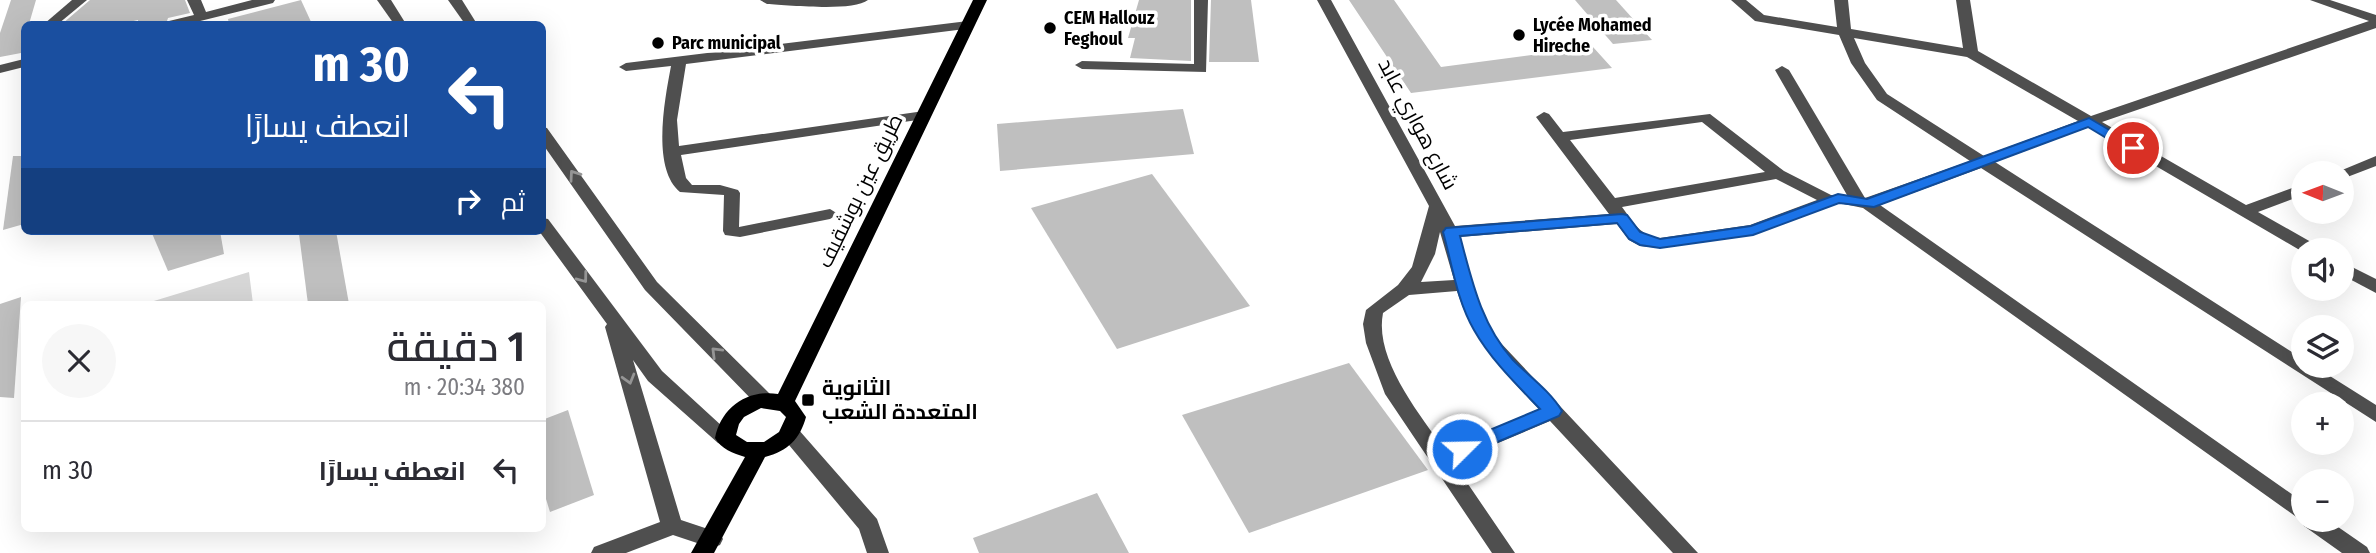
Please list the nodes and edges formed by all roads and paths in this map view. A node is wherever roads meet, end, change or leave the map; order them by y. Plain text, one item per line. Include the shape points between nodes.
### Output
1 (80, 0) edge
2 (194, 0) edge
3 (268, 0) edge
4 (384, 0) edge
5 (456, 0) edge
6 (767, 0) edge
7 (861, 0) edge
8 (980, 0) edge
9 (1200, 0) edge
10 (1324, 0) edge
11 (1738, 0) edge
12 (1760, 0) edge
13 (1841, 0) edge
14 (1963, 0) edge
15 (2317, 0) edge
16 (824, 2) edge
17 (202, 17) junction
18 (1760, 18) junction
19 (54, 21) edge
20 (186, 21) edge
21 (398, 21) edge
22 (469, 21) edge
23 (2376, 21) edge
24 (968, 24) junction
25 (1842, 30) junction
26 (1971, 53) junction
27 (678, 61) junction
28 (21, 65) edge
29 (1082, 65) dead end
30 (626, 67) dead end
31 (0, 69) edge
32 (1782, 70) dead end
33 (924, 115) junction
34 (1544, 117) dead end
35 (2089, 122) junction
36 (546, 137) edge
37 (1559, 137) junction
38 (672, 152) junction
39 (2376, 161) edge
40 (1981, 163) junction
41 (2354, 169) edge
42 (1778, 174) junction
43 (2291, 194) edge
44 (1831, 201) junction
45 (1864, 203) junction
46 (1437, 206) junction
47 (1616, 211) junction
48 (2245, 211) junction
49 (830, 215) dead end
50 (546, 228) edge
51 (1451, 232) junction
52 (2291, 238) edge
53 (2354, 275) edge
54 (1465, 285) junction
55 (2376, 288) edge
56 (1408, 289) junction
57 (610, 313) junction
58 (774, 401) junction
59 (1553, 411) junction
60 (2376, 415) edge
61 (791, 434) junction
62 (725, 438) junction
63 (758, 451) junction
64 (1440, 459) junction
65 (2291, 505) edge
66 (672, 526) junction
67 (2329, 532) edge
68 (707, 546) edge
69 (602, 553) edge
70 (878, 553) edge
71 (1504, 553) edge
72 (1686, 553) edge
73 (2359, 553) edge

1 - 19 street
2 - 17 street
3 - 17 street
4 - 21 street
5 - 22 street
6 - 16 street
7 - 16 street
8 - 24 main road, طريق عين بوشقيف
9 - 29 street via 1201,69
10 - 46 street, شارع هواري عابد
11 - 18 street
12 - 18 street
13 - 25 street
14 - 26 street
15 - 23 street
17 - 20 street
18 - 25 street
23 - 35 street
24 - 27 street
24 - 33 main road, طريق عين بوشقيف
25 - 26 street
25 - 40 street via 1857,62 1882,97
26 - 35 street
27 - 30 street
27 - 38 street via 669,120
28 - 31 street
32 - 45 street
33 - 38 street
33 - 58 main road, طريق عين بوشقيف
34 - 37 street
35 - 40 street
35 - 48 street
58 -> 36 street via 651,286
37 - 42 street via 1705,117
37 - 47 street
38 - 49 street via 681,185 688,190 725,189 732,193 731,230
39 - 41 street
40 - 45 street
40 - 60 street
42 - 44 street
42 - 47 street
43 - 48 street
44 - 45 street via 1845,198
44 - 47 street via 1753,230 1660,243 1635,236
45 - 65 street
46 - 51 street
46 - 56 street, شارع هواري عابد via 1427,253
47 - 51 street
48 - 52 street
50 -> 57 street
51 - 54 street
53 - 55 street
54 - 56 street
54 - 59 street via 1480,328
56 - 64 street, شارع هواري عابد via 1375,310 1375,343 1392,388
57 - 62 street via 655,376
57 -> 66 street
58 - 61 main road via 793,409 796,417
58 - 62 main road via 741,408 727,425
59 - 64 street
59 - 72 street
61 - 63 main road
61 - 70 street via 869,525
62 - 63 main road via 736,447
63 - 68 main road
64 - 71 street, شارع هواري عابد
66 - 68 street
66 - 69 street
67 - 73 street

